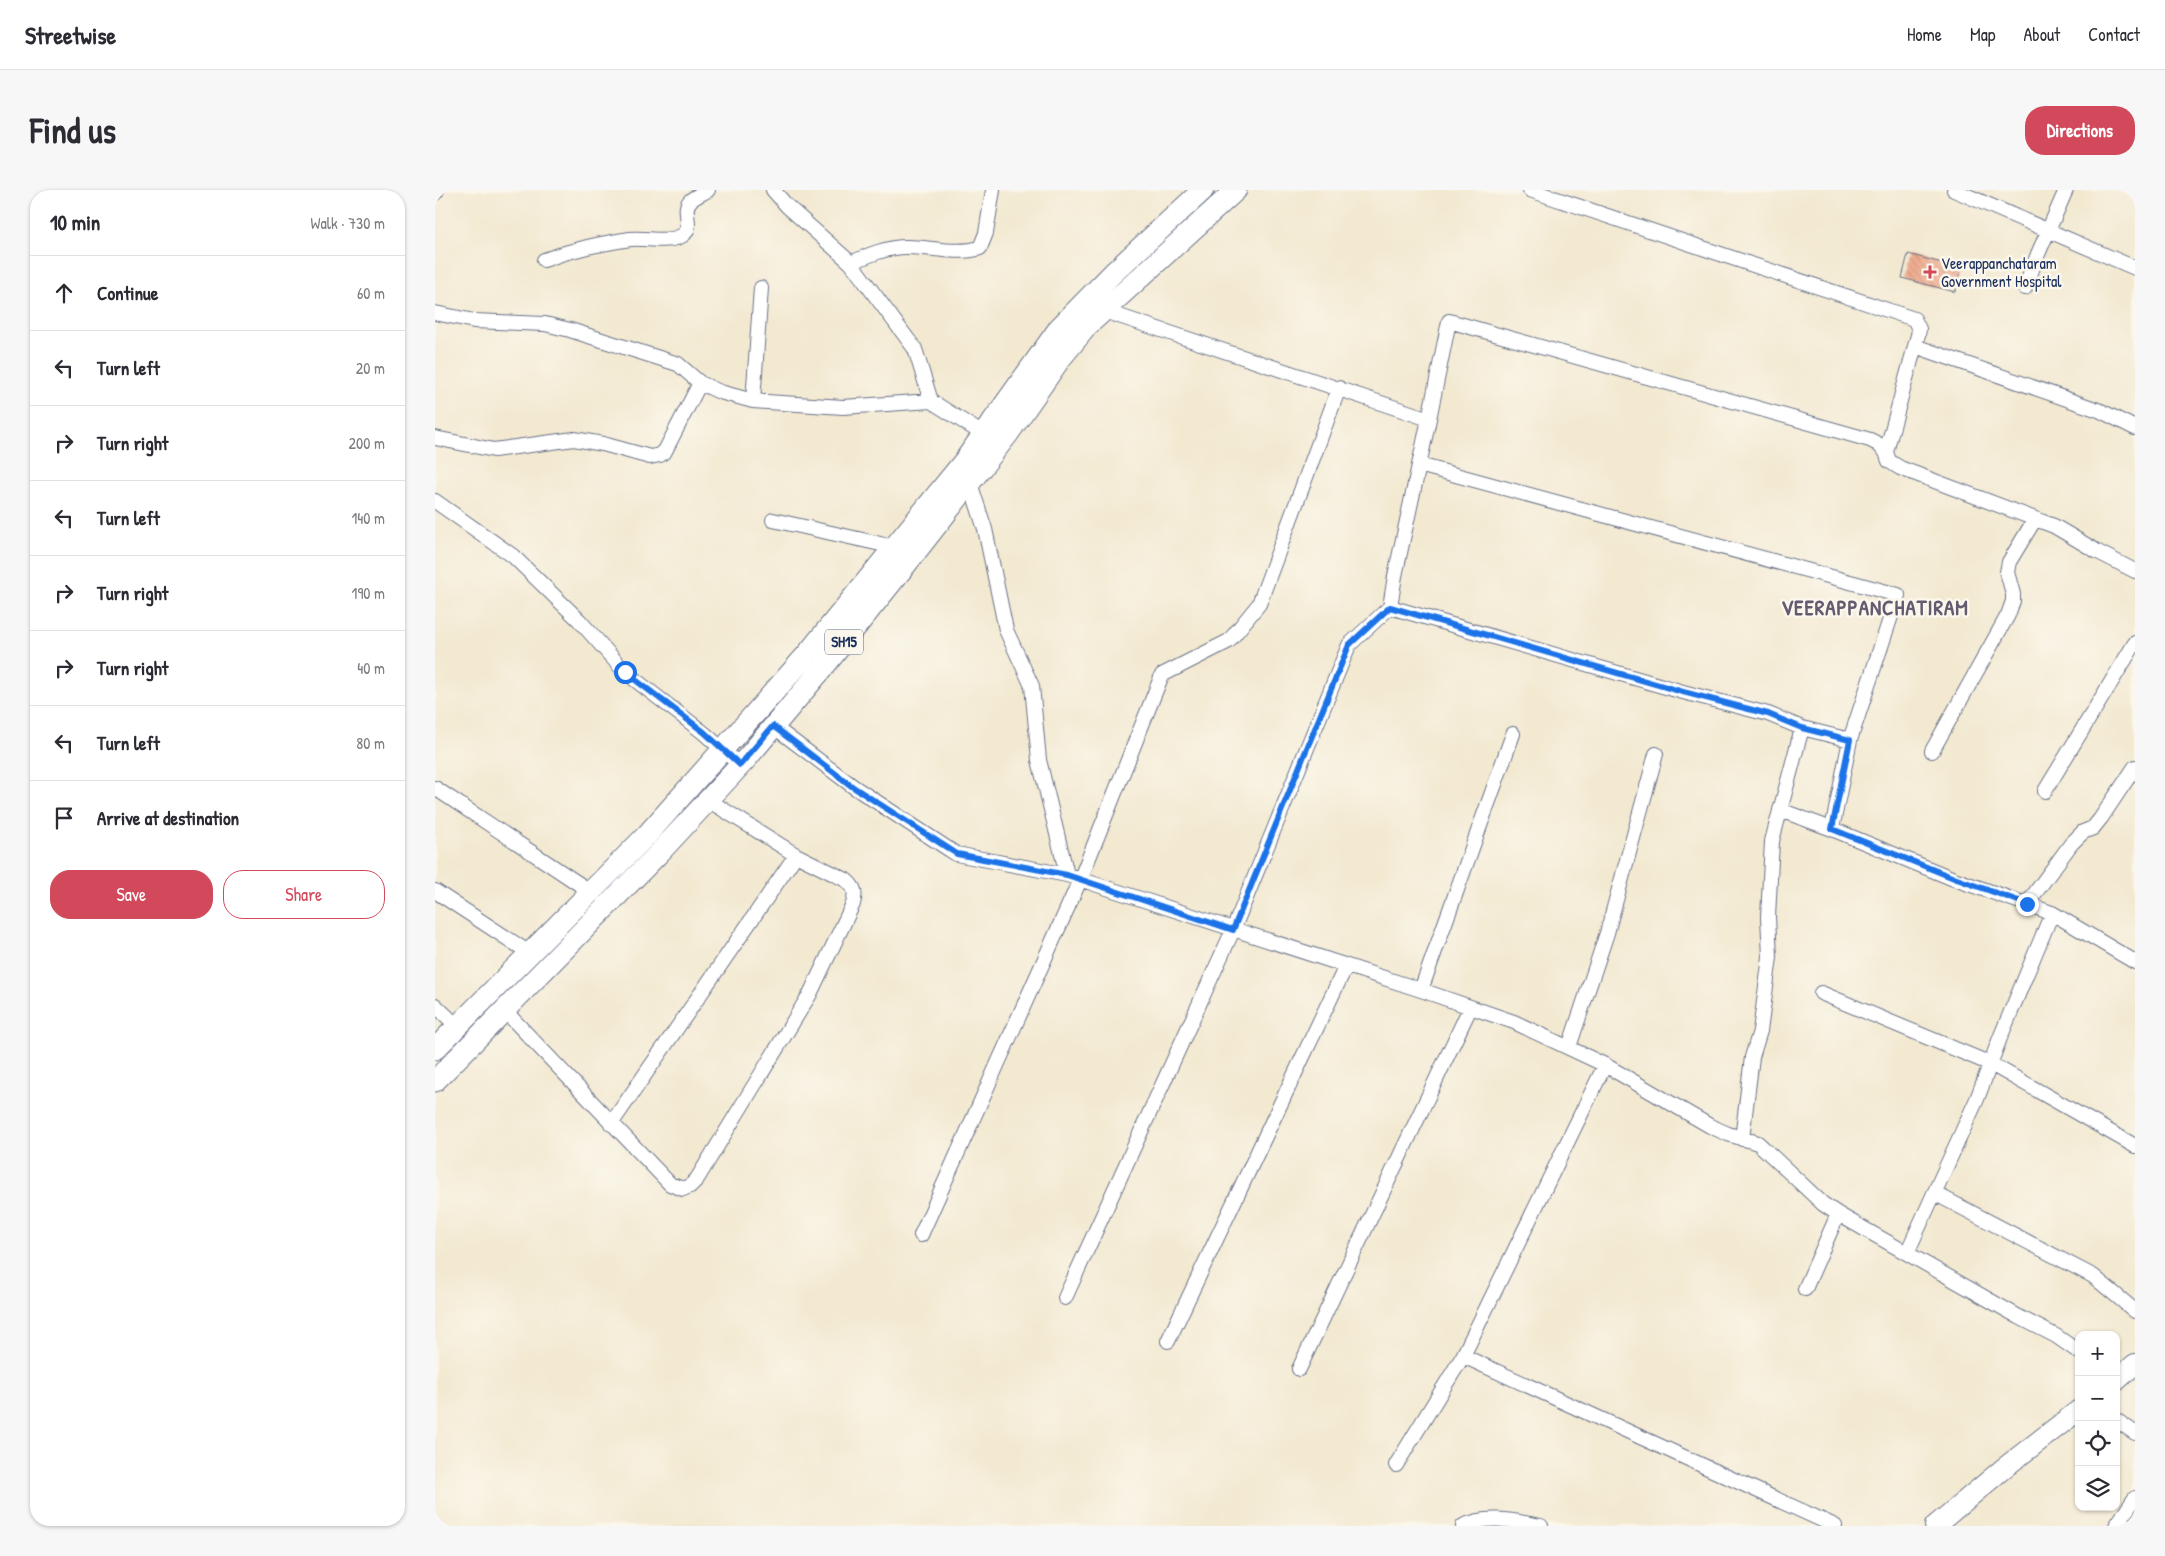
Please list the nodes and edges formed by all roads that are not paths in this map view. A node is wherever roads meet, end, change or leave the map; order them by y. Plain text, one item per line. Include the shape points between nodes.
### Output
1 (708, 190) edge
2 (773, 190) edge
3 (993, 190) edge
4 (1203, 190) edge
5 (1236, 190) edge
6 (1530, 190) edge
7 (1954, 190) edge
8 (2067, 190) edge
9 (2049, 231) junction
10 (544, 260) dead end
11 (851, 263) junction
12 (2135, 268) edge
13 (761, 288) dead end
14 (2025, 288) dead end
15 (1104, 311) junction
16 (435, 313) edge
17 (1915, 346) junction
18 (700, 383) junction
19 (1339, 388) junction
20 (753, 401) junction
21 (931, 401) junction
22 (1429, 419) junction
23 (2135, 428) edge
24 (983, 434) junction
25 (435, 438) edge
26 (1886, 452) junction
27 (1419, 465) junction
28 (970, 484) junction
29 (435, 501) edge
30 (2035, 519) junction
31 (773, 520) dead end
32 (894, 547) junction
33 (2135, 571) edge
34 (1390, 607) junction
35 (2135, 643) edge
36 (773, 726) junction
37 (1802, 728) junction
38 (1513, 734) dead end
39 (1850, 740) junction
40 (723, 750) junction
41 (1932, 751) dead end
42 (1656, 754) dead end
43 (740, 765) junction
44 (2135, 767) edge
45 (435, 788) edge
46 (2045, 791) dead end
47 (708, 800) junction
48 (1780, 810) junction
49 (1832, 829) junction
50 (796, 855) junction
51 (1073, 878) junction
52 (435, 891) edge
53 (591, 892) junction
54 (2027, 904) junction
55 (2052, 913) junction
56 (1233, 930) junction
57 (531, 954) junction
58 (2135, 962) edge
59 (1346, 966) junction
60 (1421, 990) junction
61 (1821, 993) dead end
62 (435, 1005) edge
63 (1470, 1008) junction
64 (504, 1010) junction
65 (458, 1027) junction
66 (1569, 1047) junction
67 (435, 1049) edge
68 (1991, 1064) junction
69 (1605, 1065) junction
70 (435, 1081) edge
71 (611, 1124) junction
72 (1743, 1139) junction
73 (2135, 1146) edge
74 (1934, 1193) junction
75 (1837, 1214) junction
76 (921, 1234) dead end
77 (1907, 1253) junction
78 (1805, 1289) dead end
79 (1065, 1298) dead end
80 (2135, 1311) edge
81 (1169, 1341) dead end
82 (2075, 1349) edge
83 (1463, 1356) junction
84 (2135, 1364) edge
85 (1299, 1369) dead end
86 (2120, 1377) edge
87 (2075, 1413) edge
88 (2117, 1421) edge
89 (2135, 1433) edge
90 (1396, 1465) dead end
91 (2135, 1498) edge
92 (1463, 1526) edge
93 (1541, 1526) edge
94 (1835, 1526) edge
95 (1935, 1526) edge
96 (2116, 1526) edge

1 - 10 street via 688,204 687,230 677,238 633,239 573,249
2 - 11 street
3 - 11 street via 986,233 980,248 904,247 870,254
4 - 24 main road, SH15 via 1076,309
5 - 15 main road, SH15
6 - 17 street via 1908,316 1914,319 1919,329
7 - 9 street
8 - 9 street
9 - 12 street
9 - 14 street
11 - 21 street via 915,348
13 - 20 street
15 - 19 street
15 - 28 main road, SH15 via 1060,359
16 - 18 street via 474,321 545,324 570,330 678,364
17 - 23 street via 2101,411
17 - 26 street
18 - 20 street
18 - 25 street via 660,456 650,457 574,439 494,450
19 - 22 street
19 - 51 street via 1259,604 1229,641 1162,675
20 - 21 street via 843,407
21 - 24 street
22 - 26 street via 1449,321 1870,440
22 - 27 street
24 - 32 main road, SH15
26 - 30 street via 1889,461 1900,468
27 - 34 street
27 - 39 street via 1898,595
28 - 36 main road, SH15
28 - 51 street via 985,529 1006,630 1032,686 1039,760
29 - 40 street via 513,556 579,620 625,672
30 - 33 street via 2054,526
30 - 41 street via 2009,562 2007,572 2013,601 2008,615
31 - 32 street
32 - 40 main road, SH15 via 804,658
34 - 37 street via 1768,714
34 - 56 street via 1349,645
35 - 46 street
36 - 43 main road, SH15
36 - 51 street via 853,787 957,854
37 - 39 street
37 - 48 street
38 - 60 street
39 - 49 street
40 - 43 street
40 - 53 main road, SH15 via 647,836
42 - 66 street via 1607,933
43 - 47 main road, SH15
44 - 54 street via 2101,818 2071,844
45 - 53 street
47 - 50 street
47 - 64 main road, SH15
48 - 49 street
48 - 72 street via 1772,841 1768,917 1770,957 1760,1031 1752,1057
49 - 54 street
50 - 71 street
50 - 71 street via 846,880 852,885 855,898 810,994 697,1179 683,1189 670,1184
51 - 56 street
51 - 76 street
52 - 57 street
53 - 57 main road, SH15
54 - 55 street
55 - 58 street
55 - 68 street
56 - 59 street
56 - 79 street
57 - 65 main road, SH15
59 - 60 street
59 - 81 street
60 - 63 street
61 - 68 street
62 - 65 street
63 - 66 street via 1514,1022
63 - 85 street
64 - 70 main road, SH15
64 - 71 street
65 - 67 main road, SH15
66 - 69 street
68 - 73 street
68 - 74 street
69 - 72 street via 1710,1126
69 - 83 street
72 - 75 street via 1758,1143
74 - 77 street
74 - 80 street via 2093,1276
75 - 77 street
75 - 78 street
77 - 82 street
83 - 90 street
83 - 94 street
84 - 86 street
87 - 95 street
88 - 89 street
91 - 96 street
92 - 93 street via 1485,1519

